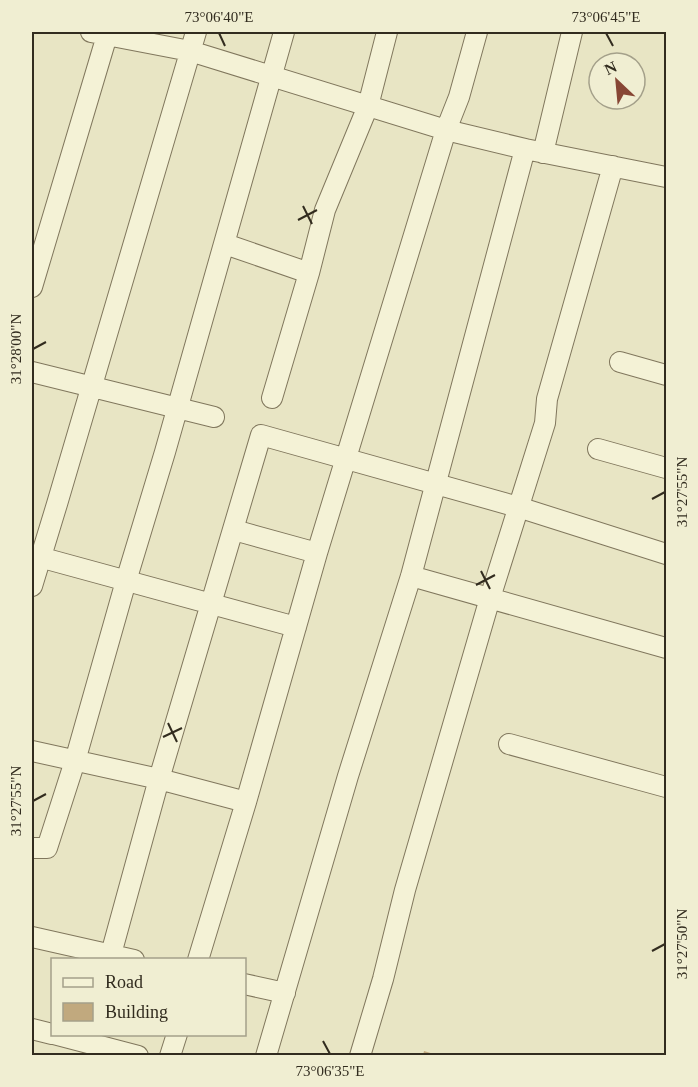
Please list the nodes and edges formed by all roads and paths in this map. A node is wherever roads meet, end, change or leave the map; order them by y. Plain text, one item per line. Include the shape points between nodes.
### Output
1 (196, 32) edge
2 (284, 32) edge
3 (387, 32) edge
4 (477, 32) edge
5 (572, 32) edge
6 (102, 33) edge
7 (190, 51) junction
8 (271, 76) junction
9 (368, 106) junction
10 (446, 130) junction
11 (534, 151) junction
12 (613, 166) junction
13 (666, 177) edge
14 (225, 244) junction
15 (309, 273) junction
16 (32, 287) edge
17 (620, 362) dead end
18 (32, 372) edge
19 (666, 375) edge
20 (91, 387) junction
21 (272, 398) dead end
22 (177, 409) junction
23 (214, 417) dead end
24 (598, 449) dead end
25 (346, 459) junction
26 (666, 468) edge
27 (434, 484) junction
28 (518, 507) junction
29 (234, 530) junction
30 (317, 553) junction
31 (666, 554) edge
32 (36, 556) edge
33 (411, 576) junction
34 (126, 581) junction
35 (32, 586) edge
36 (490, 598) junction
37 (210, 604) junction
38 (297, 627) junction
39 (666, 648) edge
40 (509, 744) dead end
41 (32, 751) edge
42 (75, 761) junction
43 (159, 779) junction
44 (666, 787) edge
45 (246, 802) junction
46 (32, 848) edge
47 (32, 938) edge
48 (111, 954) junction
49 (126, 958) edge
50 (199, 958) edge
51 (246, 984) edge
52 (285, 993) junction
53 (32, 1029) edge
54 (51, 1034) edge
55 (61, 1036) edge
56 (177, 1036) edge
57 (138, 1056) edge
58 (170, 1056) edge
59 (266, 1056) edge
60 (360, 1056) edge

1 - 7 street
2 - 8 street
3 - 9 street
4 - 10 street
5 - 11 street
6 - 7 street
6 - 16 street
7 - 8 street
7 - 20 street
8 - 9 street
8 - 14 street
9 - 10 street
9 - 15 street via 325,210
10 - 11 street
10 - 25 street
11 - 12 street
11 - 27 street
12 - 13 street
12 - 28 street via 547,399 545,423
14 - 15 street
14 - 22 street
15 - 21 street
17 - 19 street
18 - 20 street
20 - 22 street
20 - 32 street via 57,504
22 - 23 street
22 - 34 street
24 - 26 street
25 - 27 street
25 - 29 street via 261,435
25 - 30 street
27 - 28 street
27 - 33 street
28 - 31 street
28 - 36 street
29 - 30 street
29 - 37 street
30 - 38 street
32 - 34 street
32 - 35 street
33 - 36 street
33 - 52 street
34 - 37 street
34 - 42 street
36 - 39 street
36 - 60 street
37 - 38 street
37 - 43 street
38 - 45 street
40 - 44 street
41 - 42 street
42 - 43 street
42 - 46 street via 47,848
43 - 45 street
43 - 48 street
45 - 50 street
47 - 48 street
48 - 49 street
51 - 52 street
52 - 59 street
53 - 54 street
55 - 57 street
56 - 58 street

